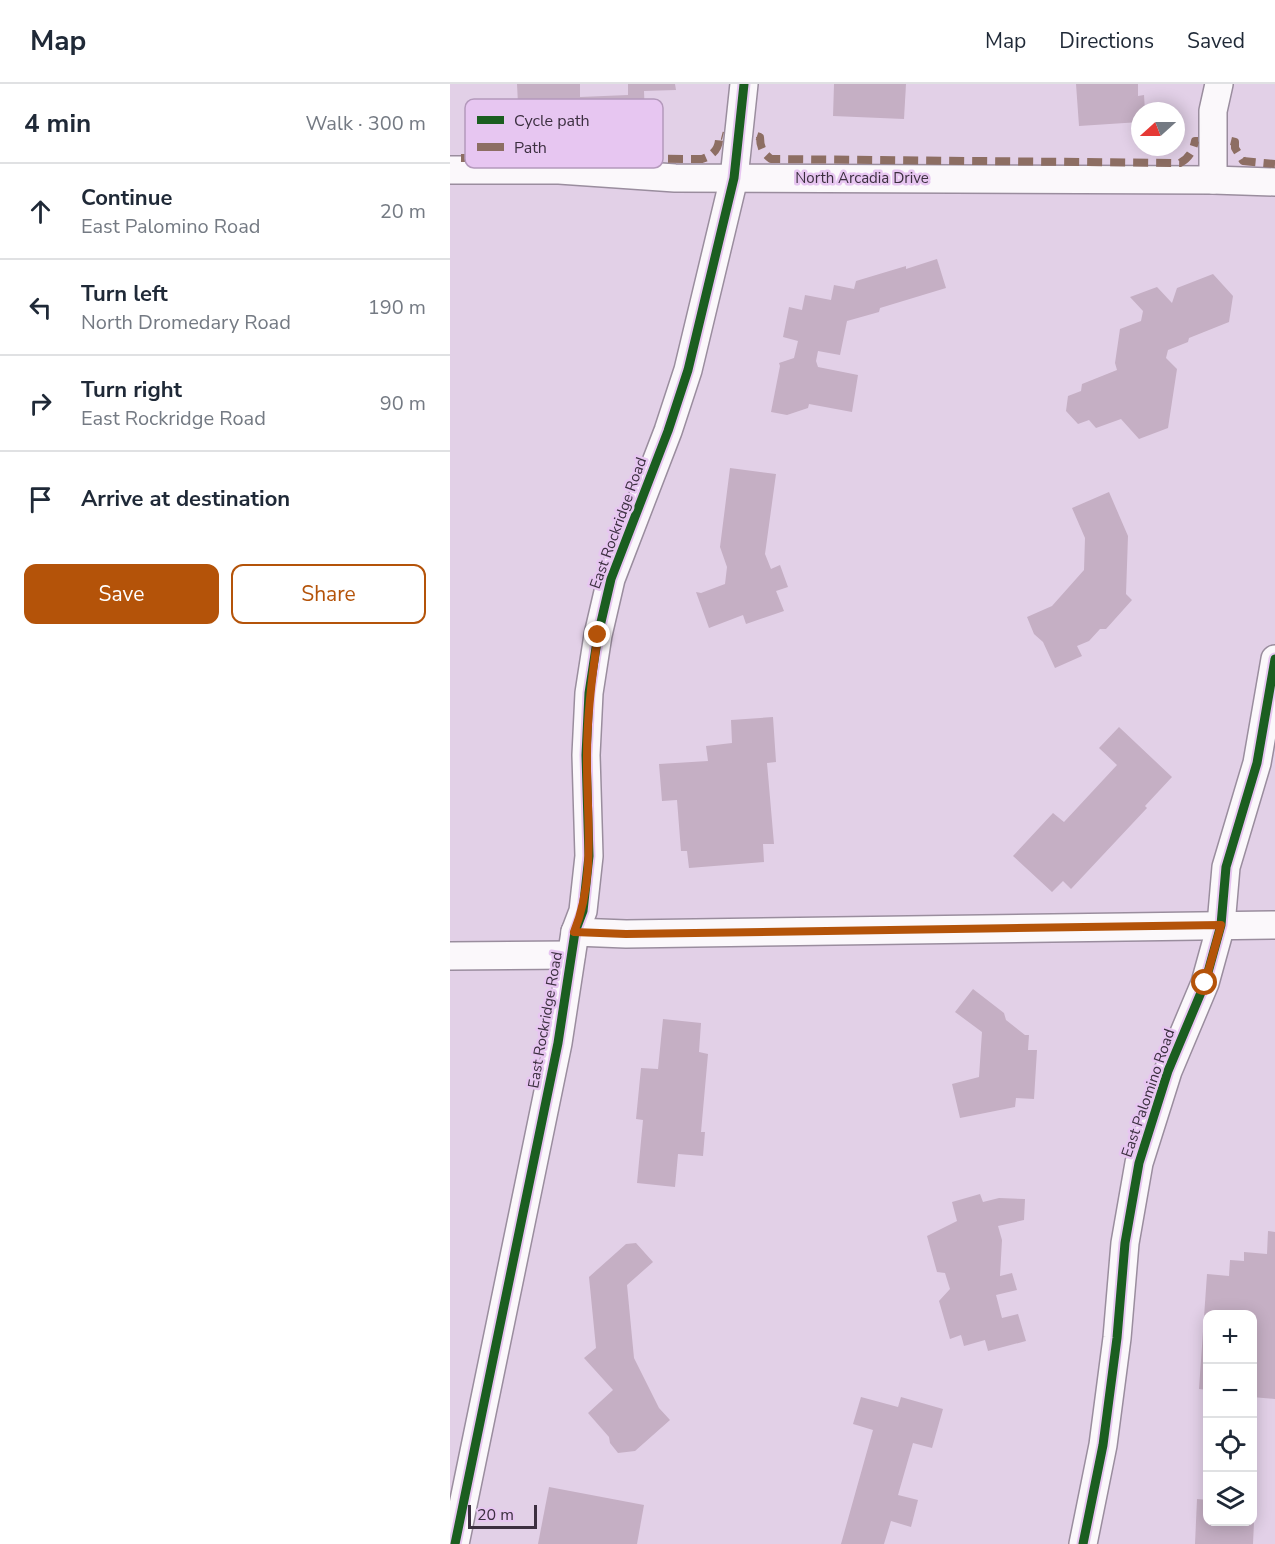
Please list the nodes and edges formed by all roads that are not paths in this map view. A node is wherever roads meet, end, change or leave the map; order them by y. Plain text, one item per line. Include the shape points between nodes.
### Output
1 (744, 84) edge
2 (1219, 84) edge
3 (450, 170) edge
4 (734, 178) junction
5 (1213, 180) junction
6 (1275, 182) edge
7 (1275, 659) edge
8 (1221, 925) junction
9 (1275, 925) edge
10 (573, 944) junction
11 (450, 956) edge
12 (455, 1544) edge
13 (1083, 1544) edge

1 - 4 street, East Rockridge Road
2 - 5 street via 1213,111
3 - 4 street, North Arcadia Drive via 559,170
4 - 5 street, North Arcadia Drive
4 - 10 street, East Rockridge Road via 688,370 611,579 598,635 587,735 589,856 583,911
5 - 6 street, North Arcadia Drive
7 - 8 street, East Palomino Road via 1257,763 1227,867
8 - 9 street
8 - 10 street via 626,934
8 - 13 street, East Palomino Road via 1205,983 1168,1071 1139,1163 1125,1243 1103,1445
10 - 11 street
10 - 12 street, East Rockridge Road via 558,1043

